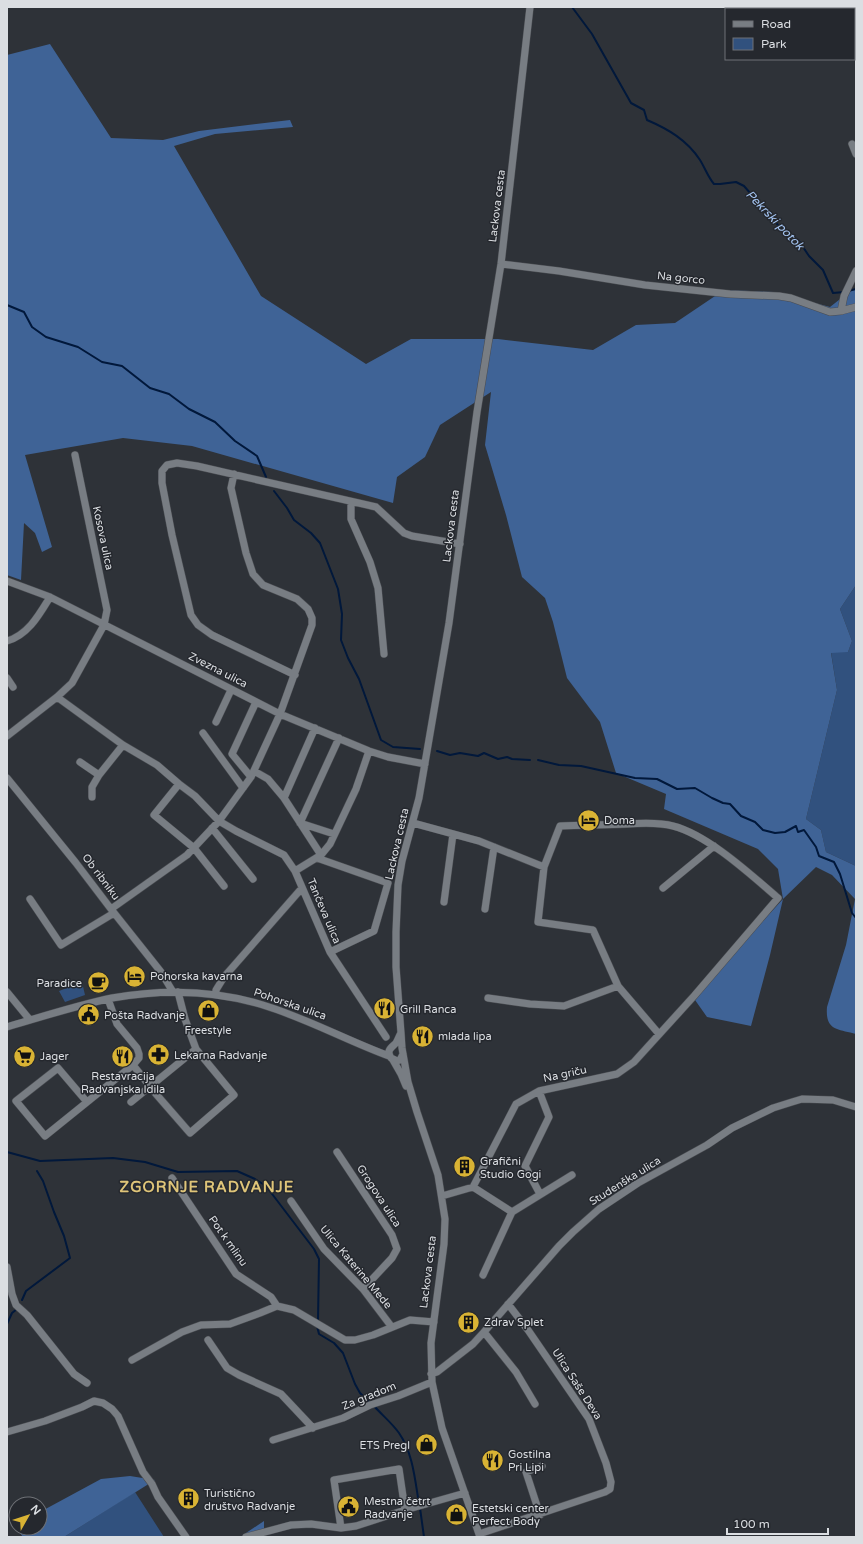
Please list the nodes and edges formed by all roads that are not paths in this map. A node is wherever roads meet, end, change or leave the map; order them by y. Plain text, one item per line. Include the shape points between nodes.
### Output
1 (530, 7) edge
2 (852, 144) dead end
3 (856, 154) edge
4 (501, 264) junction
5 (856, 271) edge
6 (856, 307) edge
7 (841, 311) junction
8 (75, 455) dead end
9 (234, 474) junction
10 (351, 502) junction
11 (460, 544) junction
12 (7, 582) edge
13 (50, 597) junction
14 (104, 625) junction
15 (7, 641) edge
16 (384, 654) dead end
17 (295, 675) junction
18 (7, 678) edge
19 (13, 687) dead end
20 (231, 690) junction
21 (57, 697) junction
22 (256, 702) junction
23 (280, 714) junction
24 (216, 722) dead end
25 (315, 728) junction
26 (203, 733) dead end
27 (7, 736) edge
28 (339, 738) junction
29 (123, 745) junction
30 (369, 751) junction
31 (80, 762) dead end
32 (425, 764) junction
33 (252, 774) junction
34 (99, 775) junction
35 (7, 778) edge
36 (179, 784) junction
37 (243, 788) junction
38 (92, 798) dead end
39 (284, 798) junction
40 (219, 821) junction
41 (300, 823) junction
42 (413, 823) junction
43 (212, 828) junction
44 (334, 834) junction
45 (453, 834) junction
46 (714, 846) junction
47 (494, 847) junction
48 (194, 848) junction
49 (319, 856) junction
50 (544, 867) junction
51 (295, 871) junction
52 (253, 879) dead end
53 (224, 886) dead end
54 (302, 888) junction
55 (663, 888) dead end
56 (30, 899) dead end
57 (444, 902) dead end
58 (484, 909) dead end
59 (112, 911) junction
60 (330, 952) junction
61 (618, 986) junction
62 (7, 992) edge
63 (176, 992) junction
64 (216, 995) junction
65 (488, 998) dead end
66 (108, 999) junction
67 (30, 1020) junction
68 (7, 1027) edge
69 (401, 1033) junction
70 (659, 1034) junction
71 (386, 1037) dead end
72 (392, 1046) junction
73 (196, 1049) junction
74 (376, 1050) junction
75 (403, 1051) junction
76 (391, 1058) junction
77 (133, 1065) junction
78 (150, 1087) junction
79 (539, 1091) junction
80 (87, 1102) junction
81 (131, 1102) dead end
82 (856, 1108) edge
83 (417, 1112) junction
84 (337, 1152) dead end
85 (572, 1175) dead end
86 (172, 1178) dead end
87 (473, 1187) junction
88 (540, 1194) junction
89 (442, 1196) junction
90 (290, 1201) dead end
91 (512, 1212) junction
92 (7, 1267) edge
93 (484, 1275) dead end
94 (363, 1289) junction
95 (508, 1304) junction
96 (277, 1306) junction
97 (434, 1322) junction
98 (391, 1326) junction
99 (484, 1332) junction
100 (208, 1340) dead end
101 (132, 1360) dead end
102 (431, 1374) junction
103 (432, 1382) junction
104 (87, 1383) dead end
105 (536, 1404) dead end
106 (313, 1428) junction
107 (7, 1432) edge
108 (273, 1440) dead end
109 (542, 1466) dead end
110 (465, 1493) junction
111 (405, 1510) junction
112 (540, 1515) junction
113 (341, 1528) junction
114 (480, 1535) edge
115 (186, 1537) edge
116 (246, 1537) edge

1 - 4 street, Lackova cesta
2 - 3 street
4 - 7 street, Na gorco via 559,270 645,285 730,294 779,296 830,312
4 - 11 street, Lackova cesta via 477,412
5 - 7 street via 844,296
6 - 7 street, Na gorco
8 - 14 street, Kosova ulica via 107,610
9 - 10 street
9 - 17 street via 232,488 253,574 263,585 297,599 308,609 312,618 312,625
9 - 17 street via 177,464 167,465 162,471 171,528 191,615 198,625 212,635
10 - 11 street via 376,507 404,533
10 - 16 street via 352,519 378,588
11 - 32 street, Lackova cesta via 450,623
12 - 13 street, Zvezna ulica
13 - 14 street, Zvezna ulica
13 - 15 street via 40,615 28,628 16,638
14 - 20 street, Zvezna ulica
14 - 21 street via 72,683
17 - 23 street
18 - 19 street
20 - 22 street, Zvezna ulica
20 - 24 street
21 - 27 street
21 - 29 street, Tančeva ulica
22 - 23 street, Zvezna ulica
22 - 33 street via 232,754
23 - 25 street, Zvezna ulica
23 - 33 street
25 - 28 street, Zvezna ulica
25 - 39 street
26 - 37 street
28 - 30 street, Zvezna ulica
28 - 41 street
29 - 34 street
29 - 36 street, Tančeva ulica via 156,765
30 - 32 street, Zvezna ulica
30 - 44 street via 356,789
31 - 34 street
32 - 42 street, Lackova cesta
33 - 37 street
33 - 39 street via 268,779
34 - 38 street via 92,787
35 - 59 street, Ob ribniku
36 - 40 street, Tančeva ulica via 195,796
36 - 48 street via 154,815
37 - 40 street
39 - 41 street
40 - 43 street
40 - 51 street, Tančeva ulica via 284,856
41 - 44 street
41 - 49 street
42 - 45 street
42 - 69 street, Lackova cesta via 398,885 396,967
43 - 48 street
43 - 52 street
44 - 49 street via 330,844
45 - 47 street
45 - 57 street
46 - 50 street, Na griču via 671,825 646,823 560,826
46 - 55 street
46 - 70 street, Na griču via 778,898
47 - 50 street
47 - 58 street
48 - 53 street
48 - 59 street
49 - 51 street
49 - 60 street via 388,883 374,931
50 - 61 street, Na griču via 538,922 593,930
51 - 54 street, Tančeva ulica
54 - 60 street, Tančeva ulica
54 - 64 street via 224,977 216,990
56 - 59 street via 61,944
59 - 63 street, Ob ribniku
60 - 71 street, Tančeva ulica
61 - 65 street via 564,1006
61 - 70 street, Na griču
62 - 67 street
63 - 64 street, Pohorska ulica
63 - 66 street, Pohorska ulica
63 - 73 street
64 - 74 street, Pohorska ulica via 278,1010
66 - 67 street, Pohorska ulica
66 - 77 street via 117,1024 137,1048 139,1058
67 - 68 street, Pohorska ulica
69 - 72 street
69 - 75 street, Lackova cesta
70 - 79 street, Na griču via 634,1062 617,1074
72 - 74 street
72 - 75 street via 397,1045
72 - 76 street
73 - 78 street
73 - 78 street via 234,1095 190,1134
74 - 76 street, Pohorska ulica
75 - 76 street via 400,1060
75 - 83 street, Lackova cesta via 408,1082
76 - 83 street via 401,1074
77 - 78 street
77 - 80 street
78 - 81 street
79 - 87 street, Na griču via 516,1104
79 - 88 street via 549,1117 525,1166
80 - 80 street via 58,1068 16,1101 45,1136
82 - 95 street, Studenška ulica via 833,1100 802,1099 773,1108 732,1128 599,1209 559,1246
83 - 89 street, Lackova cesta via 438,1175
84 - 94 street, Grogova ulica via 392,1235 397,1249 392,1258
85 - 88 street
86 - 96 street, Pot k mlinu via 236,1274 271,1297
87 - 89 street
87 - 91 street
88 - 91 street
89 - 97 street, Lackova cesta via 445,1219 444,1244
90 - 94 street, Ulica Katerine Mede via 324,1249
91 - 93 street
92 - 104 street via 16,1305 74,1374
94 - 98 street, Ulica Katerine Mede
95 - 99 street, Studenška ulica
95 - 112 street, Ulica Saše Deva via 589,1419 611,1482 610,1489 605,1492
96 - 98 street via 294,1310 340,1339 350,1341 373,1335
96 - 101 street via 230,1324 201,1325 182,1332
97 - 98 street via 410,1320
97 - 102 street, Lackova cesta
99 - 102 street, Studenška ulica via 455,1358
99 - 105 street via 516,1372
100 - 106 street via 227,1368 281,1394
102 - 103 street, Lackova cesta
103 - 106 street, Za gradom
103 - 110 street, Lackova cesta via 442,1428
106 - 108 street, Za gradom
107 - 115 street via 45,1421 94,1401 103,1403 118,1416 143,1472
109 - 112 street via 526,1472
110 - 111 street
110 - 114 street, Lackova cesta
111 - 113 street via 356,1526
111 - 113 street via 399,1469 334,1480
112 - 114 street, Ulica Saše Deva
113 - 116 street via 311,1524 292,1525

